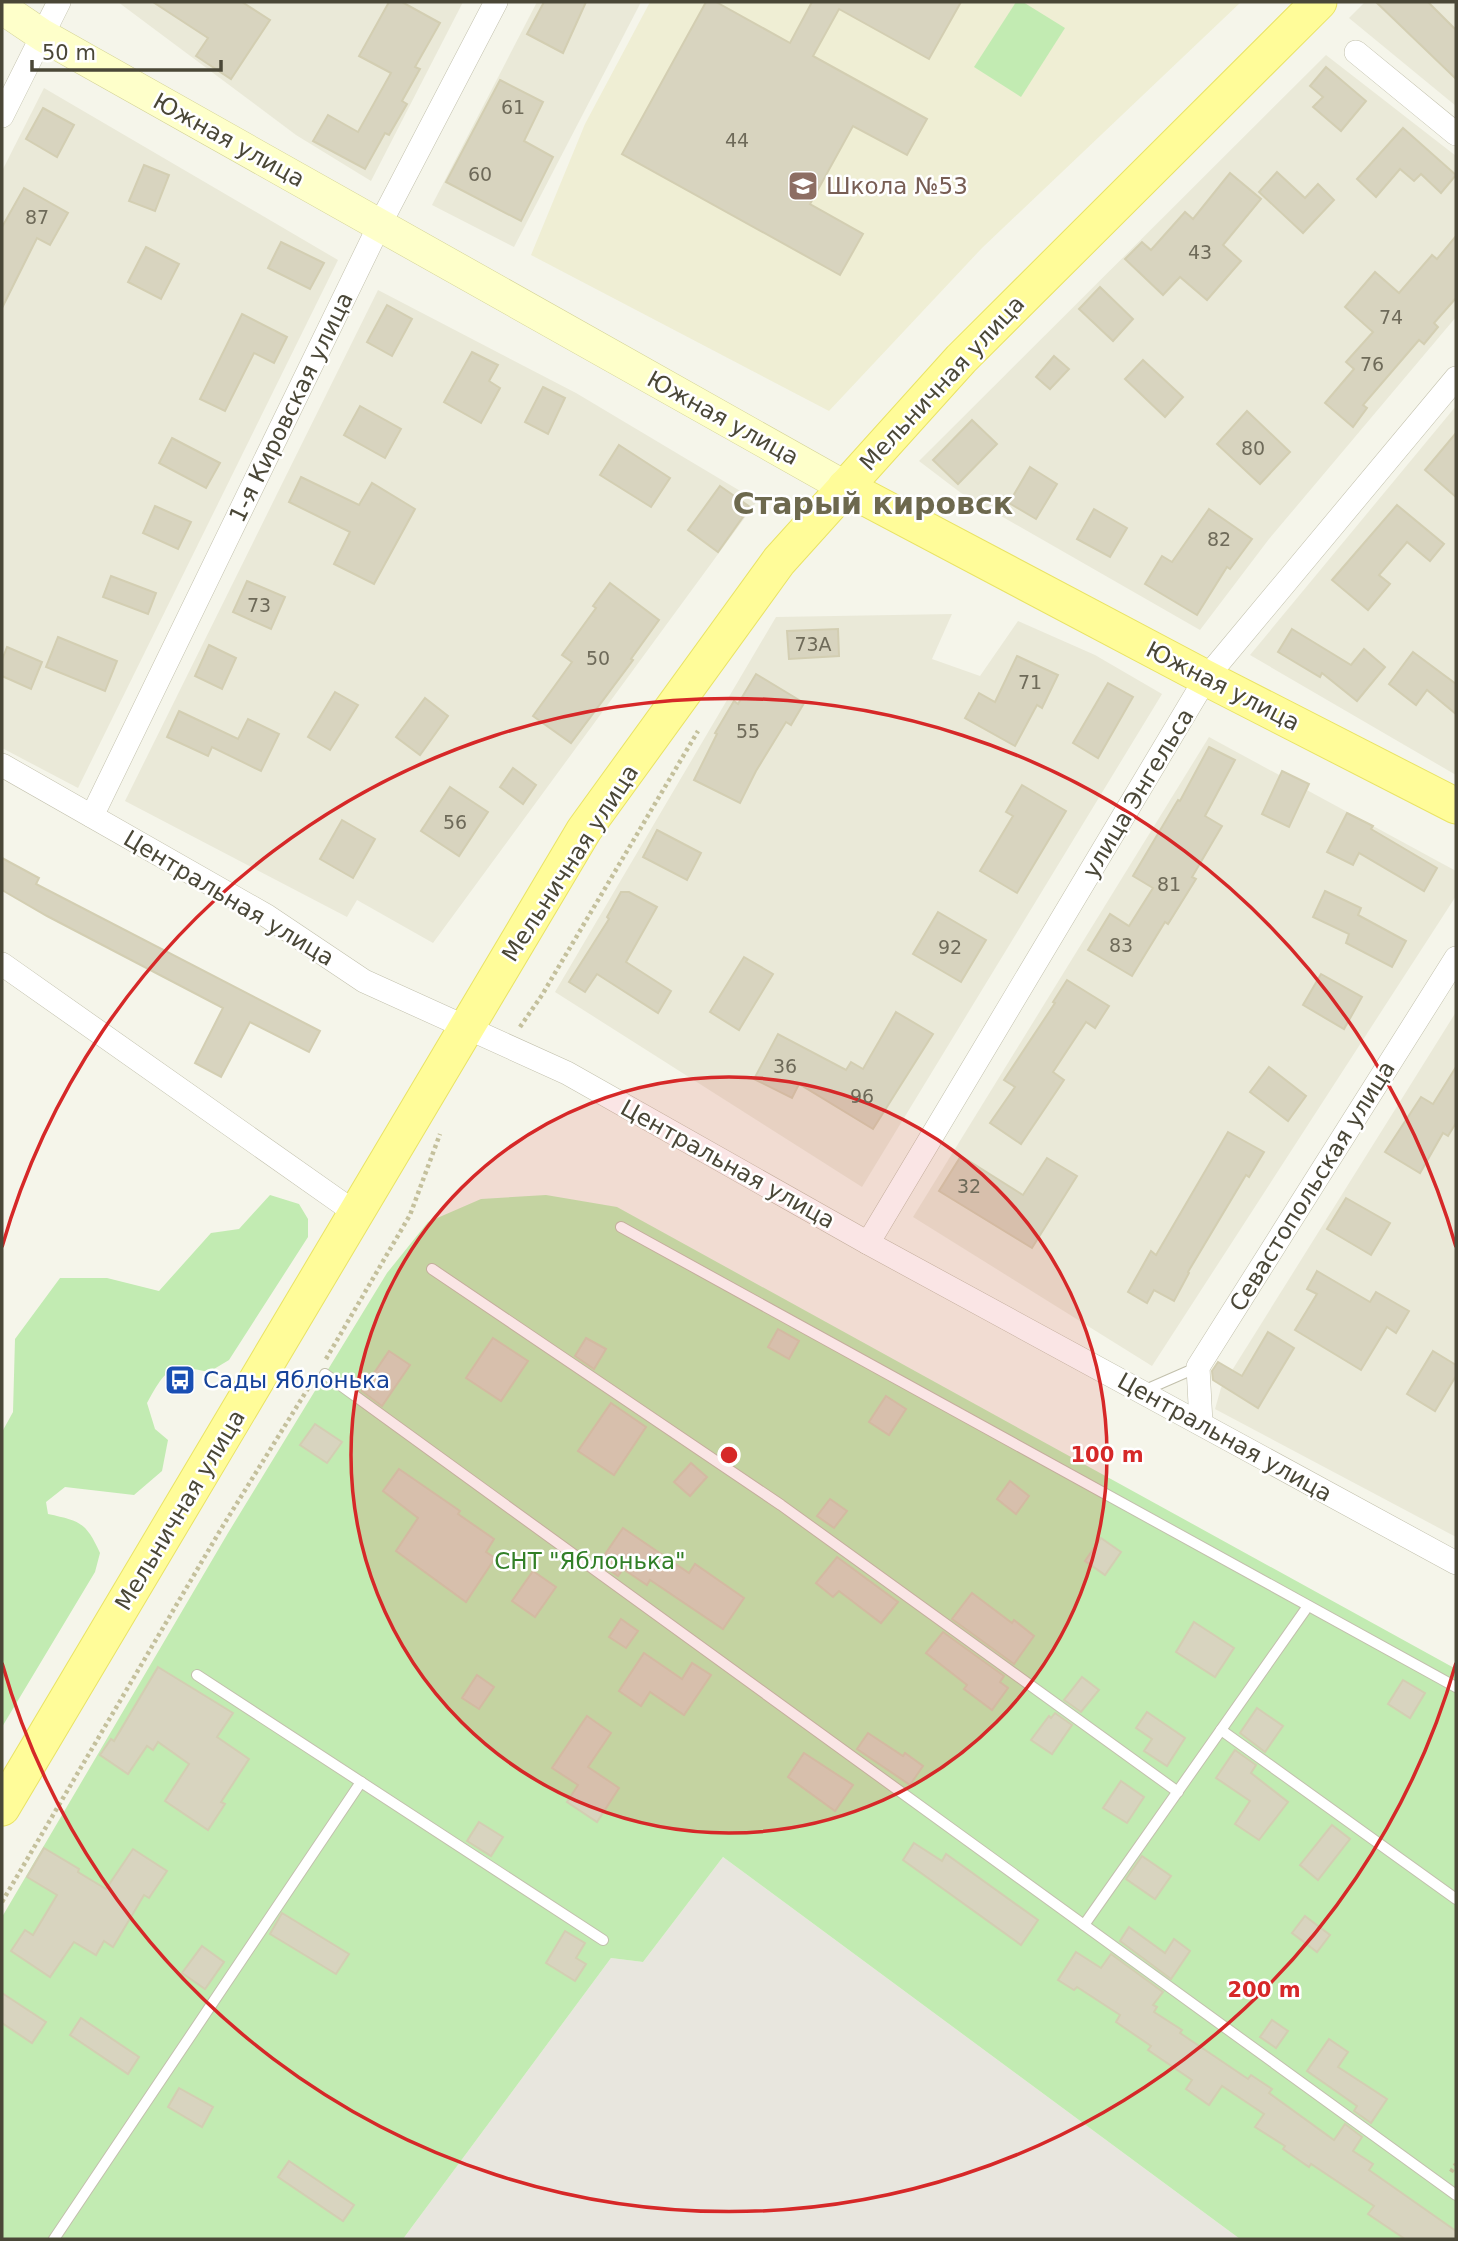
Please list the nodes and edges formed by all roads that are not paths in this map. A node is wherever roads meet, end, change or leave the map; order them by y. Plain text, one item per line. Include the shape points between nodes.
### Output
1 (60, 2) edge
2 (496, 2) edge
3 (1319, 2) edge
4 (2, 8) edge
5 (42, 34) junction
6 (1356, 52) dead end
7 (2, 116) edge
8 (1456, 134) edge
9 (380, 224) junction
10 (1456, 378) edge
11 (845, 486) junction
12 (1206, 678) junction
13 (2, 765) edge
14 (1456, 806) edge
15 (92, 816) junction
16 (1456, 958) edge
17 (2, 964) edge
18 (466, 1028) junction
19 (357, 1213) junction
20 (621, 1227) dead end
21 (868, 1243) junction
22 (432, 1269) dead end
23 (1198, 1367) junction
24 (322, 1372) road end
25 (1142, 1391) junction
26 (1201, 1423) junction
27 (1456, 1563) edge
28 (1308, 1606) junction
29 (197, 1675) dead end
30 (1456, 1687) edge
31 (1221, 1730) junction
32 (361, 1782) junction
33 (1178, 1792) junction
34 (2, 1808) edge
35 (1456, 1899) edge
36 (1084, 1925) junction
37 (603, 1940) dead end
38 (1456, 2195) edge
39 (54, 2239) edge

1 - 5 street
2 - 9 street, 1-я Кировская улица
3 - 11 main road, Мельничная улица via 961,359
4 - 5 street, Южная улица
5 - 7 street
5 - 9 street, Южная улица
6 - 8 street
9 - 11 street, Южная улица
9 - 15 street, 1-я Кировская улица
10 - 12 street, улица Энгельса
11 - 12 main road, Южная улица
11 - 18 main road, Мельничная улица via 779,561 584,830
12 - 14 main road, Южная улица
12 - 21 street, улица Энгельса
13 - 15 street, Центральная улица
15 - 18 street, Центральная улица via 267,916 364,981
16 - 23 street, Севастопольская улица
17 - 19 street
18 - 19 main road, Мельничная улица
18 - 21 street, Центральная улица via 567,1073
19 - 34 main road, Мельничная улица
20 - 28 lane
21 - 25 street, Центральная улица
22 - 33 lane via 781,1505
23 - 25 lane
23 - 26 street
24 - 36 lane
25 - 26 street, Центральная улица
26 - 27 street, Центральная улица
28 - 30 lane
28 - 31 lane
29 - 32 lane
31 - 33 lane
31 - 35 lane
32 - 37 lane
32 - 39 lane
33 - 36 lane
36 - 38 lane

